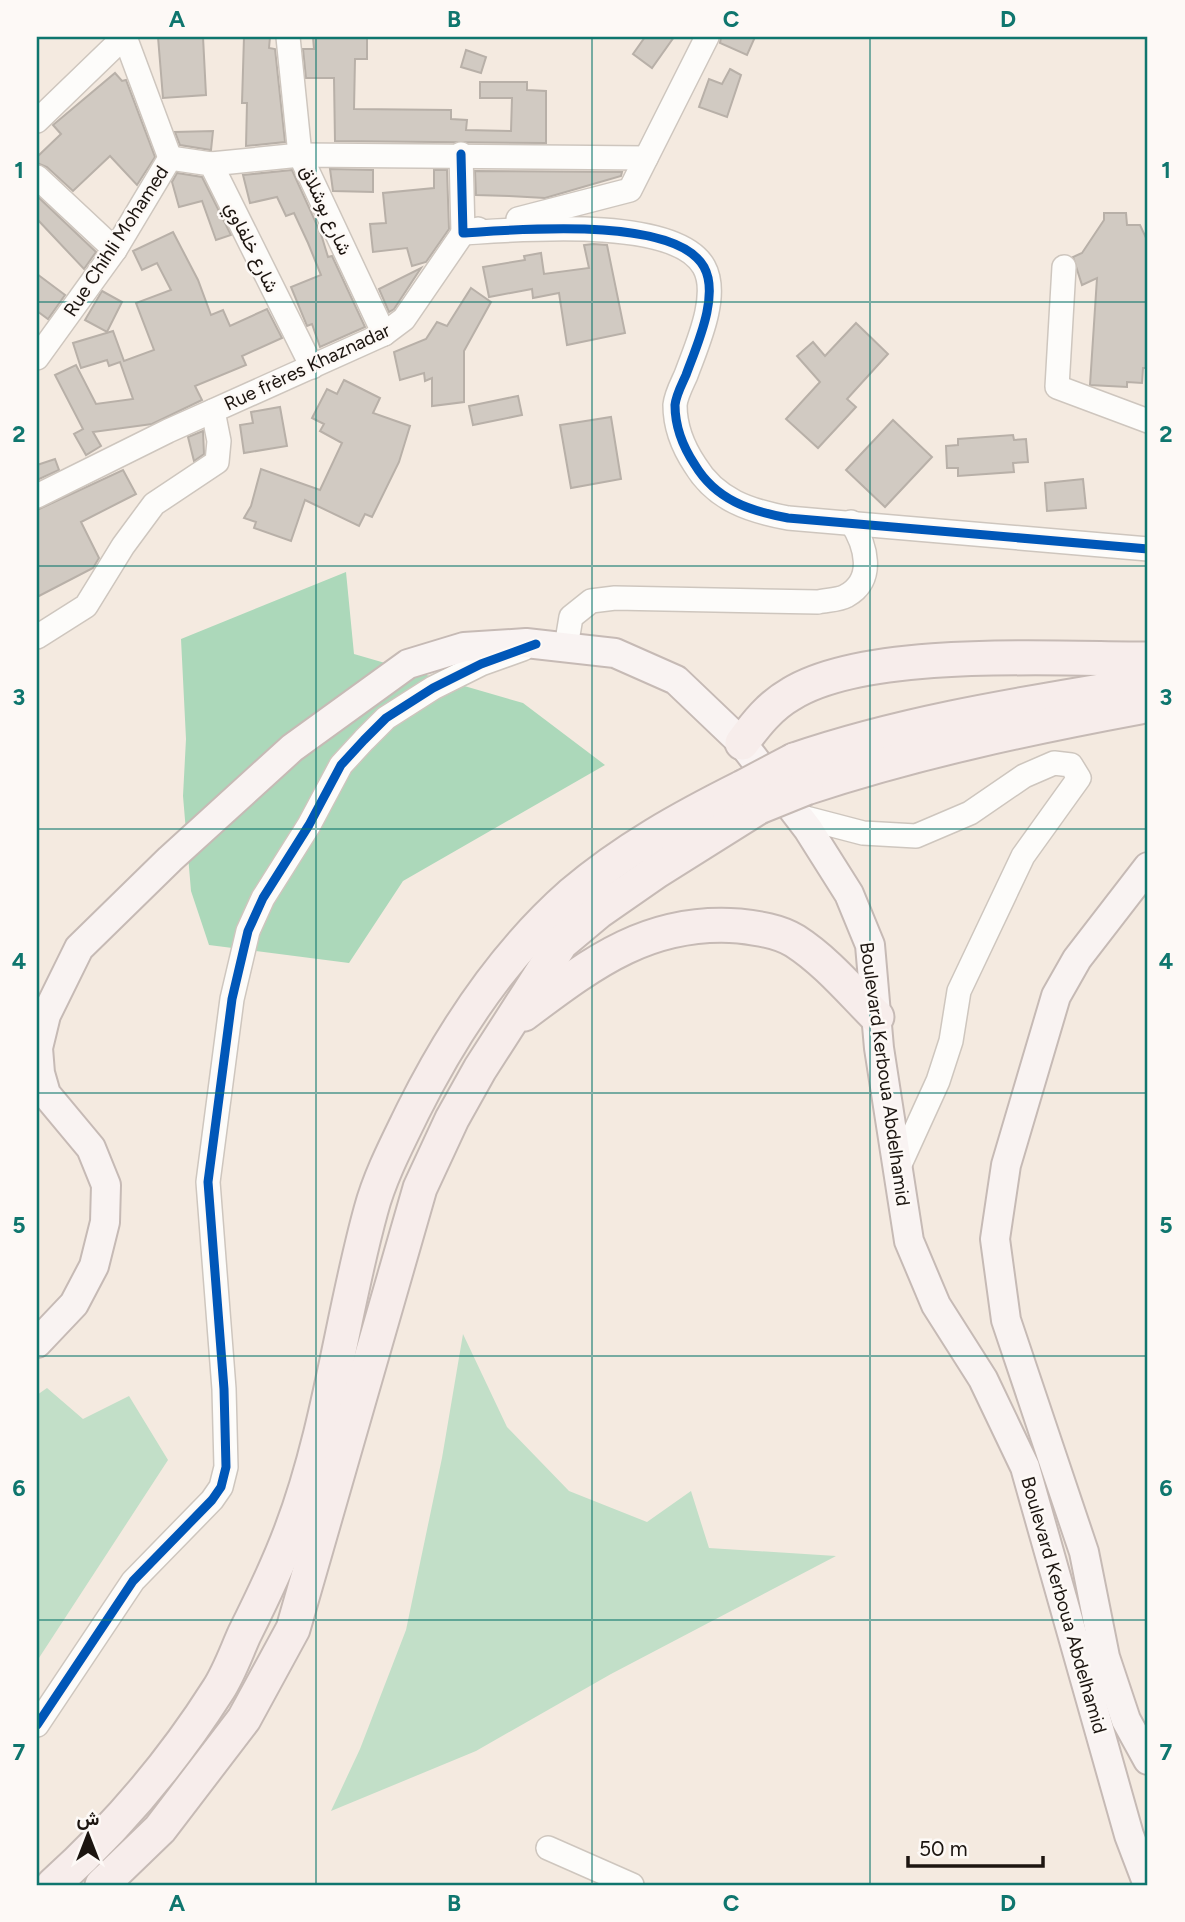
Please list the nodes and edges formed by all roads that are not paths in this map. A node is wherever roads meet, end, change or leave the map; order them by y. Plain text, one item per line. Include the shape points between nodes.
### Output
1 (125, 37) edge
2 (288, 37) edge
3 (707, 37) edge
4 (37, 121) edge
5 (461, 154) junction
6 (300, 155) junction
7 (170, 158) junction
8 (646, 158) junction
9 (211, 164) junction
10 (37, 177) edge
11 (463, 233) junction
12 (115, 250) junction
13 (1064, 267) dead end
14 (384, 334) junction
15 (38, 356) edge
16 (312, 367) junction
17 (213, 411) junction
18 (1148, 421) edge
19 (37, 496) edge
20 (851, 522) junction
21 (1148, 549) edge
22 (37, 637) edge
23 (536, 644) junction
24 (566, 647) junction
25 (1148, 659) edge
26 (1148, 683) edge
27 (1148, 706) edge
28 (743, 743) junction
29 (799, 788) junction
30 (751, 797) junction
31 (1148, 867) edge
32 (877, 1017) junction
33 (503, 1031) junction
34 (897, 1171) junction
35 (37, 1343) edge
36 (1042, 1431) junction
37 (1013, 1442) junction
38 (37, 1725) edge
39 (1148, 1760) edge
40 (548, 1848) dead end
41 (53, 1885) edge
42 (102, 1885) edge
43 (632, 1885) edge
44 (1148, 1885) edge

1 - 4 street
1 - 7 street
2 - 6 street, شارع بوشلاق
3 - 8 street
5 - 6 street
5 - 8 street
5 - 11 street
6 - 9 street
6 - 14 street, شارع بوشلاق
7 - 9 street
7 - 12 street, Rue Chihli Mohamed
8 - 11 street via 630,190
9 - 16 street, شارع خلفاوي
10 - 12 street
11 - 14 street, Rue frères Khaznadar via 404,319
11 - 20 street via 562,226 646,237 688,251 704,267 709,289 706,319 675,402 677,428 702,477 727,500 746,508 789,518
12 - 15 street, Rue Chihli Mohamed
13 - 18 street via 1057,387
14 - 16 street, Rue frères Khaznadar
16 - 17 street, Rue frères Khaznadar
17 - 19 street, Rue frères Khaznadar
17 - 22 street via 219,441 216,461 154,504 86,606
20 - 21 street
20 - 24 street via 867,559 862,580 846,596 818,602 590,601 572,617
23 - 24 main road, Boulevard Kerboua Abdelhamid
23 - 35 main road, Boulevard Kerboua Abdelhamid via 464,647 408,664 292,748 79,947 46,1015 38,1048 40,1073 46,1094 91,1148 106,1185 105,1222 94,1266 74,1304
23 - 38 street via 481,664 386,718 341,765 258,909 248,931 232,999 208,1182 225,1389 226,1467 221,1487 133,1581
24 - 28 main road, Boulevard Kerboua Abdelhamid via 615,653 676,680
25 - 28 highway via 992,660 858,670 791,694 762,717
26 - 29 highway via 840,744
27 - 29 highway via 1023,729
28 - 29 main road, Boulevard Kerboua Abdelhamid
29 - 30 highway, bridge
29 - 32 main road, Boulevard Kerboua Abdelhamid via 870,945
29 - 34 street via 863,833 916,836 970,813 1024,776 1054,763 1071,765 1079,778 1023,856 959,991 939,1081
30 - 33 highway via 561,943
30 - 41 highway via 677,821 615,861 572,895 503,968 464,1021 426,1084 371,1206 311,1465 292,1530 253,1618 219,1688 163,1765 96,1846
31 - 36 main road via 1077,959 1056,996 998,1207 995,1239 1006,1320
32 - 33 highway via 825,964 793,940 760,928 717,925 671,929 639,940 588,966
32 - 34 main road, Boulevard Kerboua Abdelhamid
33 - 42 highway via 452,1119 420,1188 293,1629 244,1719 160,1829
34 - 37 main road, Boulevard Kerboua Abdelhamid via 909,1241 936,1305 983,1379
36 - 37 main road via 1031,1441
36 - 39 main road via 1084,1552 1105,1657 1126,1720
37 - 44 main road, Boulevard Kerboua Abdelhamid via 1042,1521 1125,1822
40 - 43 street

